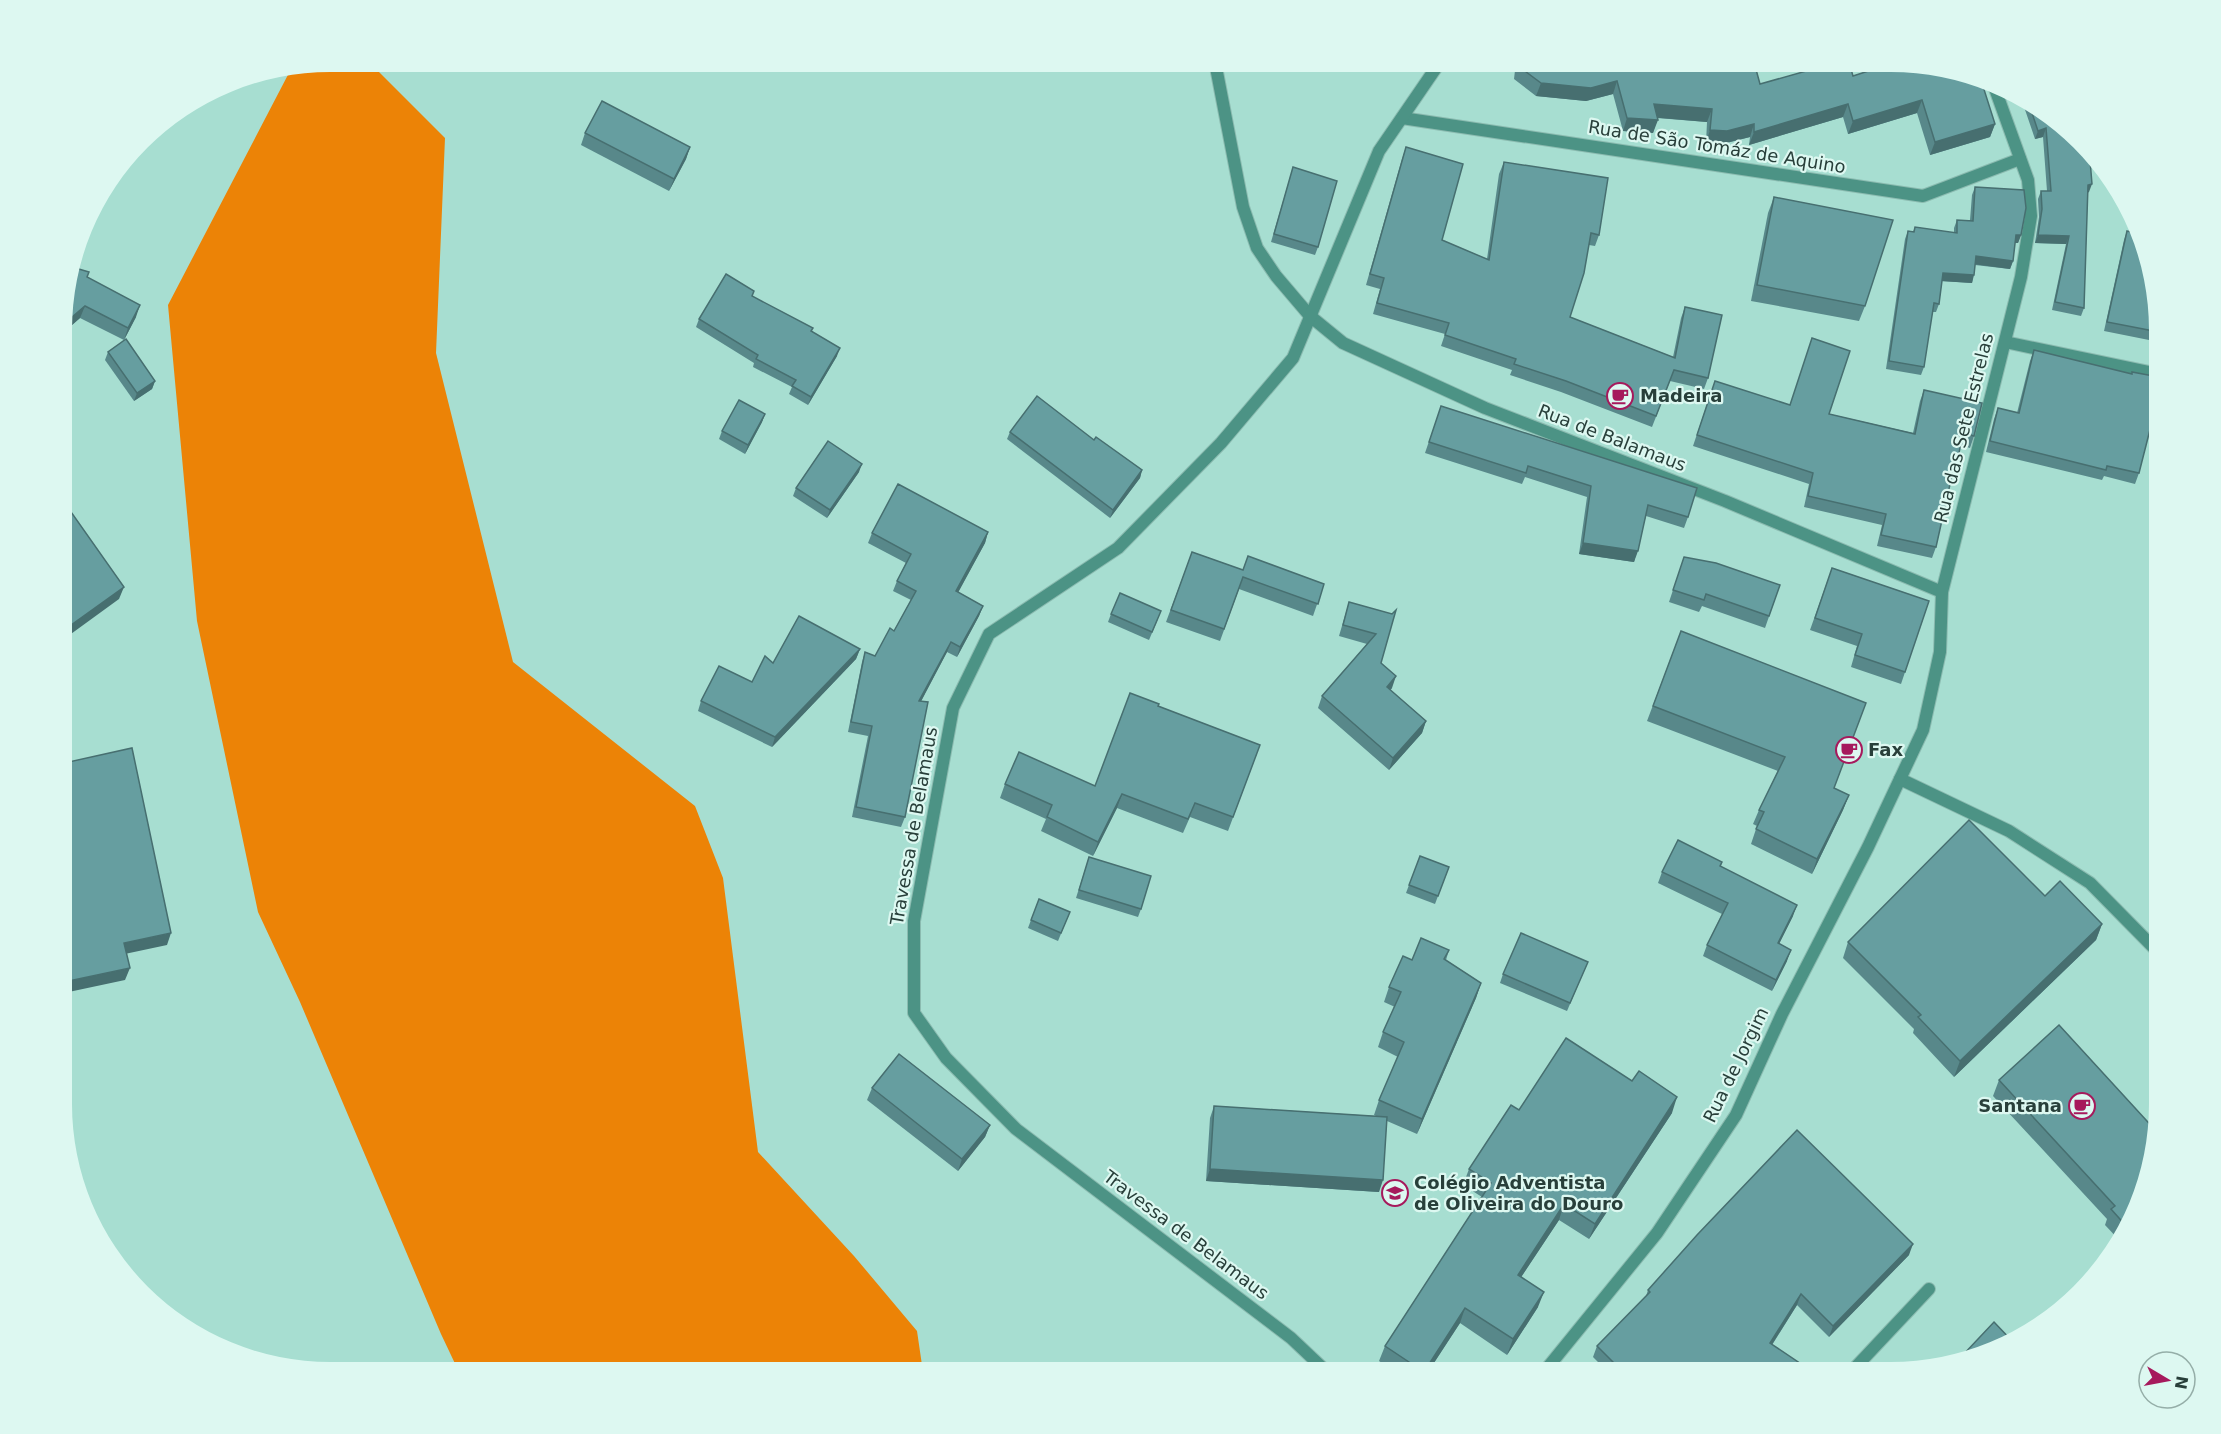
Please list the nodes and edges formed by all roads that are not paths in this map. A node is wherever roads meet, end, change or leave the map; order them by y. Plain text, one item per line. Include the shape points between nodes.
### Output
1 (1217, 72) edge
2 (1433, 72) edge
3 (1997, 95) edge
4 (1402, 118) junction
5 (2020, 159) junction
6 (1310, 316) junction
7 (2005, 342) junction
8 (2149, 372) edge
9 (1942, 592) junction
10 (1900, 779) junction
11 (2149, 943) edge
12 (1929, 1289) dead end
13 (1316, 1362) edge
14 (1552, 1362) edge
15 (1860, 1362) edge

1 - 6 street, Rua de Balamaus via 1243,207 1257,248
2 - 4 street, Travessa de Belamaus
3 - 5 street, Rua das Sete Estrelas
4 - 5 street, Rua de São Tomáz de Aquino via 1923,196
4 - 6 street, Travessa de Belamaus via 1379,151
5 - 7 street, Rua das Sete Estrelas via 2028,180 2031,216
6 - 9 street, Rua de Balamaus via 1343,343 1485,408 1725,501
6 - 13 street, Travessa de Belamaus via 1293,358 1221,443 1118,548 989,634 952,708 914,921 914,1012 946,1058 1016,1130 1291,1338
7 - 8 street
7 - 9 street, Rua das Sete Estrelas
9 - 10 street, Rua das Sete Estrelas via 1940,652 1923,730
10 - 11 street via 2009,831 2090,883
10 - 14 street, Rua de Jorgim via 1736,1115 1657,1233
12 - 15 street

